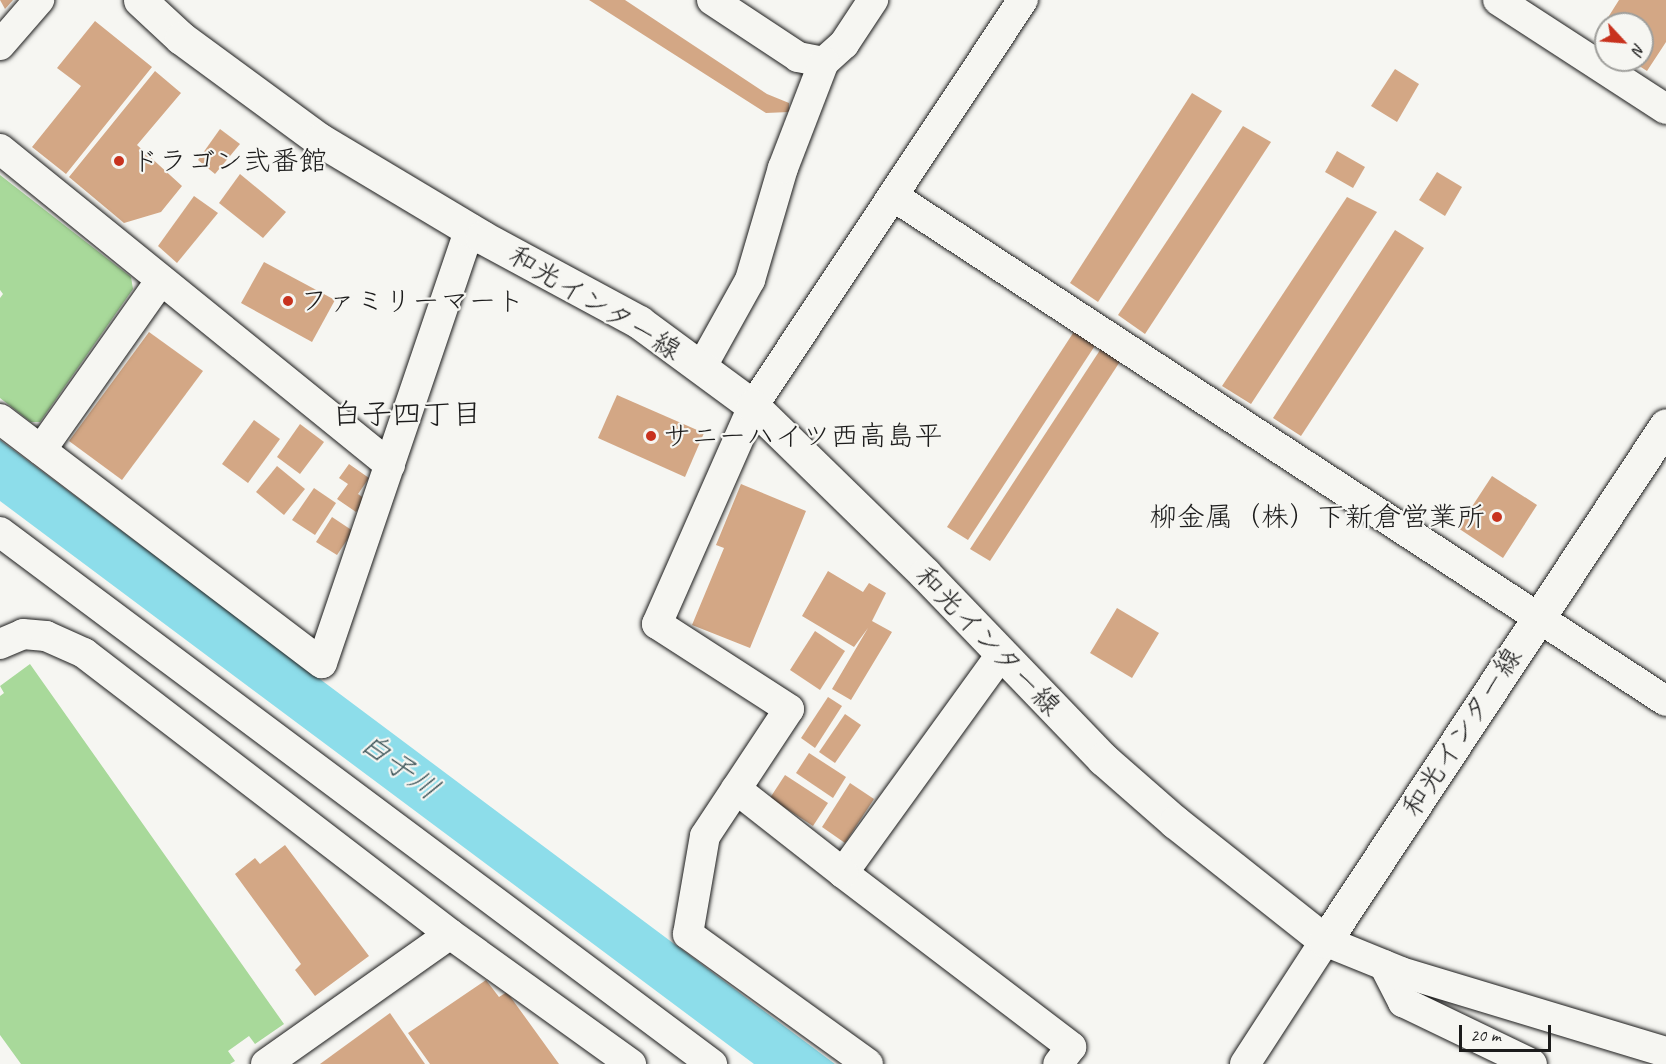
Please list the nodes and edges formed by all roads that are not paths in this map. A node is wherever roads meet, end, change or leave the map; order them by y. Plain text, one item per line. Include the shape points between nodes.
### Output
1 (39, 0) edge
2 (140, 0) edge
3 (712, 0) edge
4 (873, 0) edge
5 (1023, 0) edge
6 (1498, 0) edge
7 (0, 45) edge
8 (824, 62) junction
9 (1666, 109) edge
10 (0, 149) edge
11 (893, 196) junction
12 (470, 229) junction
13 (161, 280) junction
14 (701, 368) junction
15 (753, 406) junction
16 (0, 419) edge
17 (1666, 425) edge
18 (41, 450) junction
19 (390, 465) junction
20 (0, 532) edge
21 (1538, 616) junction
22 (0, 644) edge
23 (1000, 656) junction
24 (1666, 701) edge
25 (736, 789) junction
26 (843, 873) junction
27 (450, 934) junction
28 (1325, 941) junction
29 (1384, 965) junction
30 (1666, 1052) edge
31 (266, 1064) edge
32 (631, 1064) edge
33 (712, 1064) edge
34 (868, 1064) edge
35 (1058, 1064) edge
36 (1245, 1064) edge
37 (1532, 1064) edge

1 - 7 street
2 - 12 main road, 和光インター線 via 181,38 320,140
3 - 8 street via 798,57
4 - 8 street via 844,44
5 - 11 street
6 - 9 street
8 - 14 street via 783,168 750,280
10 - 13 street
11 - 15 street
11 - 21 street
12 - 14 main road, 和光インター線 via 639,322
12 - 19 street
13 - 18 street
13 - 19 street
14 - 15 main road, 和光インター線
15 - 23 main road, 和光インター線 via 917,566
15 - 25 street via 657,624 789,709
16 - 18 street
17 - 21 main road, 和光インター線
18 - 19 street via 322,663
20 - 33 street
21 - 24 street
21 - 28 main road, 和光インター線
22 - 27 street via 23,634 46,636 84,653
23 - 26 street
23 - 28 main road, 和光インター線 via 1103,759 1175,822
25 - 26 street
25 - 34 street via 705,836 688,934
26 - 35 street via 1071,1047
27 - 31 street
27 - 32 street
28 - 29 street
28 - 36 street
29 - 30 street
29 - 37 street via 1403,1002

